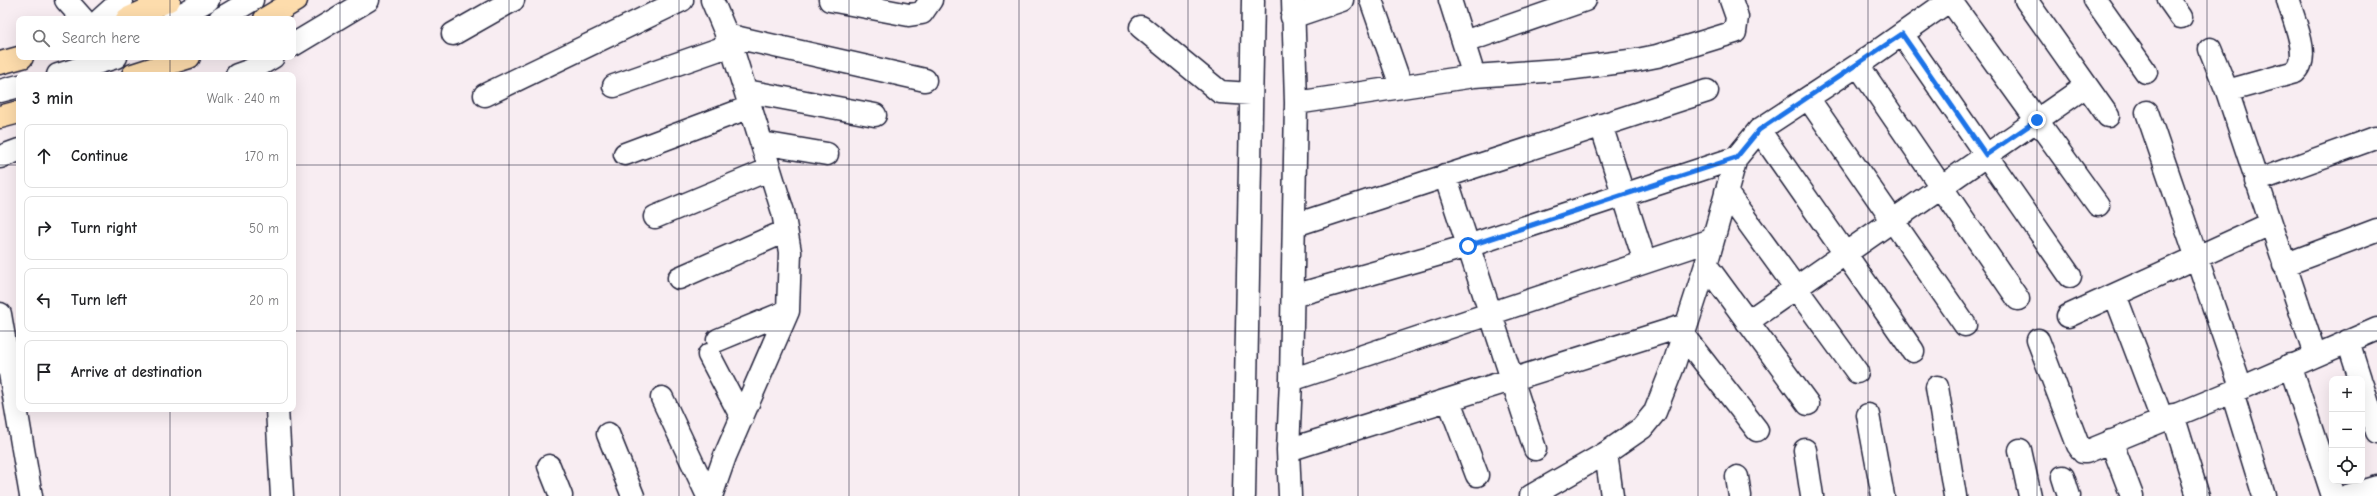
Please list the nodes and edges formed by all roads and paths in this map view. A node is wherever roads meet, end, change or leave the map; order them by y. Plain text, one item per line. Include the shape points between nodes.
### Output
1 (66, 0) edge
2 (122, 0) edge
3 (169, 0) edge
4 (208, 0) edge
5 (252, 0) edge
6 (296, 0) edge
7 (368, 0) edge
8 (513, 0) edge
9 (682, 0) edge
10 (712, 0) edge
11 (830, 0) edge
12 (931, 0) edge
13 (1253, 0) edge
14 (1342, 0) edge
15 (1371, 0) edge
16 (1450, 0) edge
17 (1585, 0) edge
18 (1731, 0) edge
19 (1950, 0) edge
20 (2026, 0) edge
21 (2095, 0) edge
22 (2288, 0) edge
23 (1293, 8) edge
24 (80, 16) edge
25 (104, 16) edge
26 (134, 16) edge
27 (179, 16) edge
28 (225, 16) edge
29 (270, 16) edge
30 (1141, 27) dead end
31 (452, 34) dead end
32 (1902, 34) junction
33 (729, 40) junction
34 (1464, 42) junction
35 (296, 43) edge
36 (2210, 49) dead end
37 (16, 59) edge
38 (92, 60) edge
39 (106, 60) edge
40 (180, 60) edge
41 (266, 60) edge
42 (0, 63) edge
43 (1858, 65) junction
44 (247, 69) edge
45 (66, 72) edge
46 (67, 72) edge
47 (142, 72) edge
48 (2146, 72) dead end
49 (1474, 76) junction
50 (925, 80) dead end
51 (614, 86) dead end
52 (1401, 86) junction
53 (2086, 86) junction
54 (16, 87) edge
55 (0, 91) edge
56 (1707, 91) dead end
57 (2227, 91) junction
58 (1251, 94) junction
59 (485, 95) dead end
60 (1808, 98) junction
61 (748, 99) junction
62 (1296, 103) junction
63 (2147, 112) dead end
64 (16, 113) edge
65 (875, 115) dead end
66 (2108, 116) dead end
67 (0, 117) edge
68 (2037, 120) junction
69 (1601, 125) junction
70 (1759, 130) junction
71 (2375, 138) dead end
72 (762, 142) junction
73 (16, 151) edge
74 (625, 154) dead end
75 (827, 154) dead end
76 (1986, 155) junction
77 (0, 157) edge
78 (1736, 158) junction
79 (768, 170) junction
80 (1445, 175) junction
81 (2256, 182) junction
82 (1942, 186) junction
83 (1726, 192) junction
84 (1623, 195) junction
85 (2098, 205) dead end
86 (654, 217) dead end
87 (1893, 220) junction
88 (2270, 224) junction
89 (1295, 225) junction
90 (2377, 230) edge
91 (786, 231) junction
92 (1712, 240) junction
93 (1468, 246) junction
94 (1845, 254) junction
95 (2197, 257) junction
96 (1645, 262) junction
97 (1706, 265) junction
98 (2284, 265) junction
99 (2070, 276) dead end
100 (679, 278) dead end
101 (1796, 288) junction
102 (2115, 295) junction
103 (1293, 296) junction
104 (2018, 298) dead end
105 (788, 311) junction
106 (1490, 313) junction
107 (0, 314) edge
108 (2068, 316) dead end
109 (1747, 322) junction
110 (1965, 325) dead end
111 (2377, 329) edge
112 (1685, 330) junction
113 (2038, 340) dead end
114 (2348, 341) junction
115 (1913, 351) dead end
116 (2315, 355) junction
117 (2290, 365) junction
118 (1857, 372) dead end
119 (2359, 376) edge
120 (1291, 380) junction
121 (1512, 380) junction
122 (1937, 387) dead end
123 (2237, 390) junction
124 (2365, 394) edge
125 (662, 398) dead end
126 (1448, 401) junction
127 (1808, 404) dead end
128 (16, 408) edge
129 (17, 412) edge
130 (277, 412) edge
131 (1868, 415) dead end
132 (2168, 417) junction
133 (742, 418) junction
134 (1757, 430) dead end
135 (2377, 432) edge
136 (608, 434) dead end
137 (2111, 441) junction
138 (1535, 449) dead end
139 (1288, 450) junction
140 (1805, 450) dead end
141 (2020, 450) dead end
142 (1606, 453) junction
143 (549, 466) dead end
144 (1477, 475) dead end
145 (2377, 487) edge
146 (1542, 494) edge
147 (31, 496) edge
148 (282, 496) edge
149 (561, 496) edge
150 (633, 496) edge
151 (710, 496) edge
152 (1244, 496) edge
153 (1290, 496) edge
154 (1612, 496) edge
155 (1812, 496) edge
156 (1883, 496) edge
157 (1955, 496) edge
158 (2030, 496) edge
159 (2132, 496) edge
160 (2198, 496) edge
161 (2264, 496) edge
162 (2333, 496) edge
163 (2347, 496) edge

1 - 24 street
2 - 25 street
3 - 26 main road
4 - 27 street
5 - 28 street
6 - 29 main road
7 - 35 street
8 - 31 street
9 - 59 street
10 - 33 street
11 - 12 street via 909,15 922,13
13 - 58 street
14 - 23 street
15 - 52 street
16 - 34 street
17 - 34 street
18 - 49 street via 1737,17 1737,28 1731,34 1716,39 1637,60 1559,70
19 - 32 street
19 - 68 street
20 - 53 street
21 - 48 street
22 - 57 street via 2302,49 2302,63 2299,68 2295,72
23 - 62 street
30 - 58 street via 1220,92
32 - 43 street
32 - 76 street
33 - 50 street
33 - 51 street
33 - 61 street
34 - 49 street
36 - 57 street
37 - 42 main road
38 - 45 street
39 - 46 street
40 - 47 main road
41 - 44 street
43 - 60 street
43 - 82 street
49 - 52 street
52 - 62 street
53 - 66 street
53 - 68 street
54 - 55 street
56 - 69 street
57 - 81 street
58 - 152 street
60 - 70 street
60 - 87 street
61 - 65 street
61 - 72 street
61 - 74 street
62 - 89 street
63 - 95 street
64 - 67 main road
68 - 76 street
68 - 85 street
69 - 80 street
69 - 84 street
70 - 78 street
70 - 94 street
71 - 81 street
72 - 75 street
72 - 79 street
73 - 77 street
76 - 82 street
76 - 99 street
78 - 83 street
78 - 84 street
79 - 86 street
79 - 91 street via 783,212
80 - 89 street
80 - 93 street
81 - 88 street
82 - 87 street
82 - 104 street
83 - 92 street
83 - 101 street
84 - 93 street
84 - 96 street
87 - 94 street
87 - 110 street
88 - 95 street
88 - 98 street
89 - 103 street
90 - 98 street
91 - 100 street
91 - 105 street via 790,252
92 - 96 street
92 - 97 street
93 - 103 street
93 - 106 street
94 - 101 street
94 - 115 street
95 - 102 street
95 - 123 street
96 - 106 street
97 - 109 street
97 - 112 street
98 - 116 street
101 - 109 street
101 - 118 street
102 - 108 street
102 - 132 street
103 - 120 street
105 - 133 street
105 - 133 street via 714,348
106 - 120 street
106 - 121 street
107 - 128 street
109 - 127 street
111 - 114 street
112 - 121 street
112 - 134 street
112 - 142 street via 1661,398 1649,421
113 - 137 street via 2080,448 2086,452
114 - 116 street
114 - 119 street
116 - 117 street
117 - 123 street
117 - 162 street
120 - 139 street
121 - 126 street
121 - 138 street
122 - 157 street
123 - 132 street
123 - 161 street
124 - 135 street
125 - 151 street
126 - 139 street
126 - 144 street
129 - 147 street
130 - 148 street
131 - 156 street
132 - 137 street
132 - 160 street
133 - 151 street
136 - 150 street
137 - 159 street
139 - 153 street
140 - 155 street
141 - 158 street
142 - 146 street
142 - 154 street
143 - 149 street
145 - 163 street

